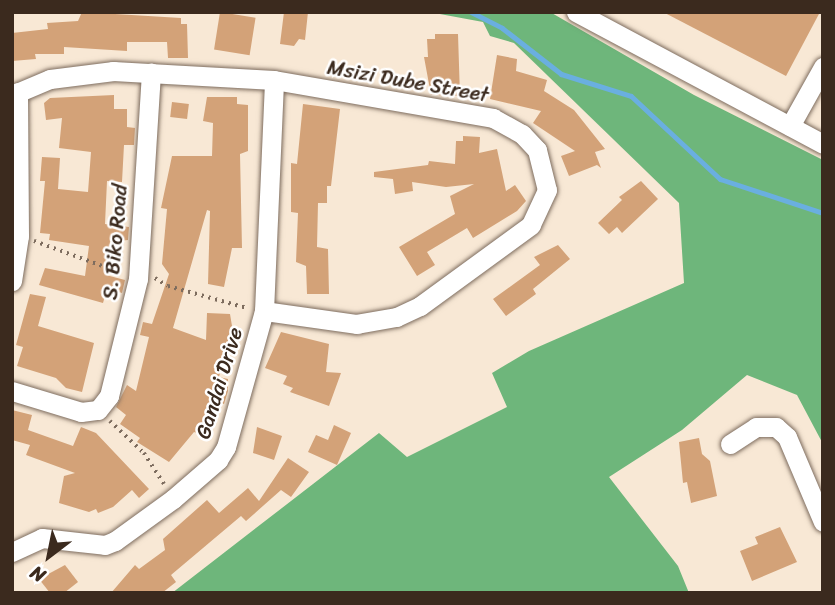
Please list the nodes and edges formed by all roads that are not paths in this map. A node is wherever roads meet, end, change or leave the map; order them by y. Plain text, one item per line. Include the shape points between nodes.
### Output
1 (576, 12) edge
2 (823, 67) edge
3 (150, 72) junction
4 (274, 80) junction
5 (15, 94) edge
6 (790, 126) junction
7 (823, 144) edge
8 (12, 281) edge
9 (264, 311) junction
10 (12, 391) edge
11 (730, 444) dead end
12 (823, 522) edge
13 (12, 552) edge

1 - 6 street
2 - 6 street
3 - 4 street, Msizi Dube Street
3 - 5 street, Msizi Dube Street via 78,73 35,83
3 - 10 street, S. Biko Road via 139,273 109,396 98,410 82,412
4 - 9 street, Gandai Drive
4 - 9 street, Msizi Dube Street via 493,118 531,142 544,162 547,190 539,215 508,246 420,306 396,317 339,323
5 - 8 street via 19,236
6 - 7 street
9 - 13 street, Gandai Drive via 226,447 218,460 115,541 105,545 42,538
11 - 12 street via 767,424 787,437

